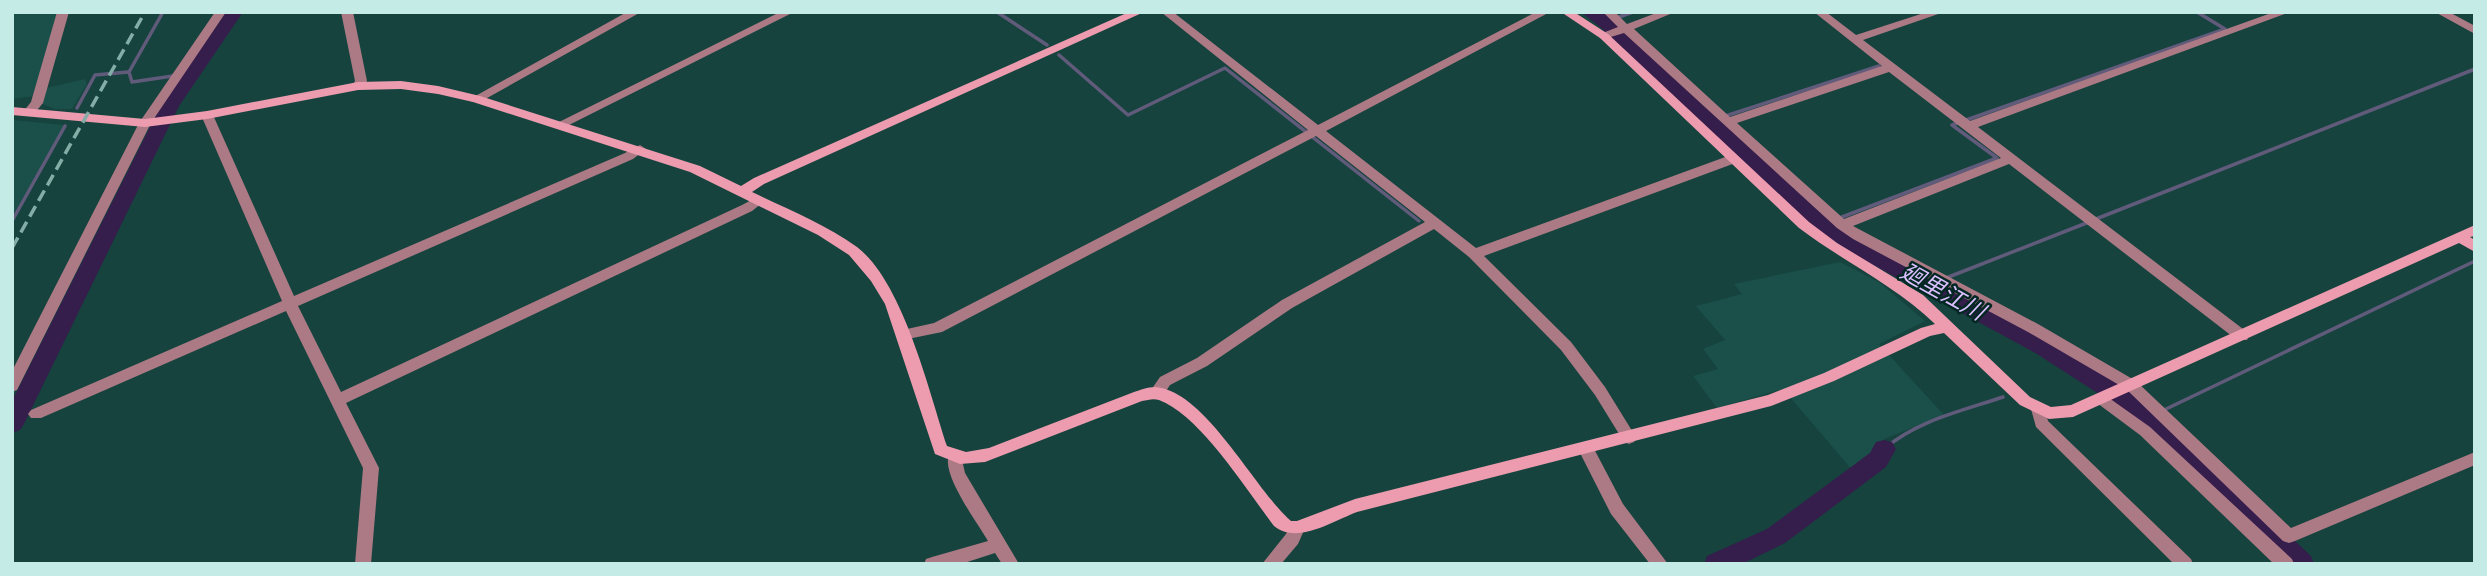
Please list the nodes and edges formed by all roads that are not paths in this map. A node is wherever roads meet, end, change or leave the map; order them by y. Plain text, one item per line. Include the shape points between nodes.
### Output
1 (63, 12) edge
2 (221, 12) edge
3 (347, 12) edge
4 (636, 12) edge
5 (789, 12) edge
6 (1139, 12) edge
7 (1166, 12) edge
8 (1545, 12) edge
9 (1566, 12) edge
10 (1670, 12) edge
11 (1819, 12) edge
12 (1939, 12) edge
13 (2285, 12) edge
14 (2440, 12) edge
15 (1619, 21) edge
16 (2475, 31) edge
17 (1606, 35) junction
18 (1854, 39) junction
19 (1892, 67) junction
20 (358, 86) junction
21 (476, 99) junction
22 (12, 111) edge
23 (29, 112) junction
24 (207, 115) junction
25 (1724, 119) junction
26 (1965, 122) junction
27 (145, 123) junction
28 (561, 124) junction
29 (1312, 133) junction
30 (640, 149) junction
31 (2012, 158) junction
32 (1733, 159) junction
33 (743, 191) junction
34 (759, 200) junction
35 (1436, 222) junction
36 (1842, 225) junction
37 (2475, 230) edge
38 (2460, 237) junction
39 (2475, 247) edge
40 (1474, 254) junction
41 (290, 303) junction
42 (1947, 327) junction
43 (903, 335) junction
44 (2242, 336) junction
45 (12, 386) edge
46 (2131, 386) junction
47 (1157, 393) junction
48 (2102, 399) junction
49 (338, 400) junction
50 (2039, 409) junction
51 (36, 415) dead end
52 (1629, 438) junction
53 (1586, 449) junction
54 (2475, 458) edge
55 (955, 459) junction
56 (1297, 528) junction
57 (998, 544) junction
58 (363, 564) edge
59 (932, 564) edge
60 (1011, 564) edge
61 (1270, 564) edge
62 (1660, 564) edge
63 (2185, 564) edge
64 (2286, 564) edge

1 - 23 street via 37,103
2 - 27 street
3 - 20 street via 361,81
4 - 21 street
5 - 28 street
6 - 33 street
7 - 29 street
8 - 29 street
9 - 17 street
10 - 15 street
11 - 18 street
12 - 18 street
13 - 26 street
14 - 16 street
15 - 17 street
15 - 25 street
17 - 32 street
18 - 19 street
19 - 25 street
19 - 26 street
20 - 21 street via 438,89
20 - 24 street
21 - 28 street
22 - 23 street
23 - 27 street
24 - 27 street
24 - 41 street
25 - 36 street
26 - 31 street
27 - 45 street
28 - 30 street
29 - 35 street
29 - 43 street via 937,328
30 - 33 street
30 - 41 street
31 - 36 street
31 - 44 street
32 - 40 street
32 - 42 street via 1804,225 1918,299
33 - 34 street
34 - 43 street via 854,253 876,277
34 - 49 street
35 - 40 street
35 - 47 street via 1287,304 1166,381
36 - 46 street
37 - 38 street
38 - 39 street
38 - 44 street
40 - 52 street via 1566,346
41 - 49 street
41 - 51 street
42 - 50 street
42 - 52 street via 1771,400
43 - 55 street via 941,450
44 - 46 street
46 - 48 street
46 - 54 street via 2288,536
47 - 55 street via 992,454
47 - 56 street via 1197,418 1280,521
48 - 50 street via 2060,414
48 - 64 street via 2146,431
49 - 58 street via 371,468
50 - 63 street via 2042,423
52 - 53 street
53 - 56 street via 1355,506
53 - 62 street via 1616,509
55 - 57 street via 957,474
56 - 61 street
57 - 59 street
57 - 60 street

